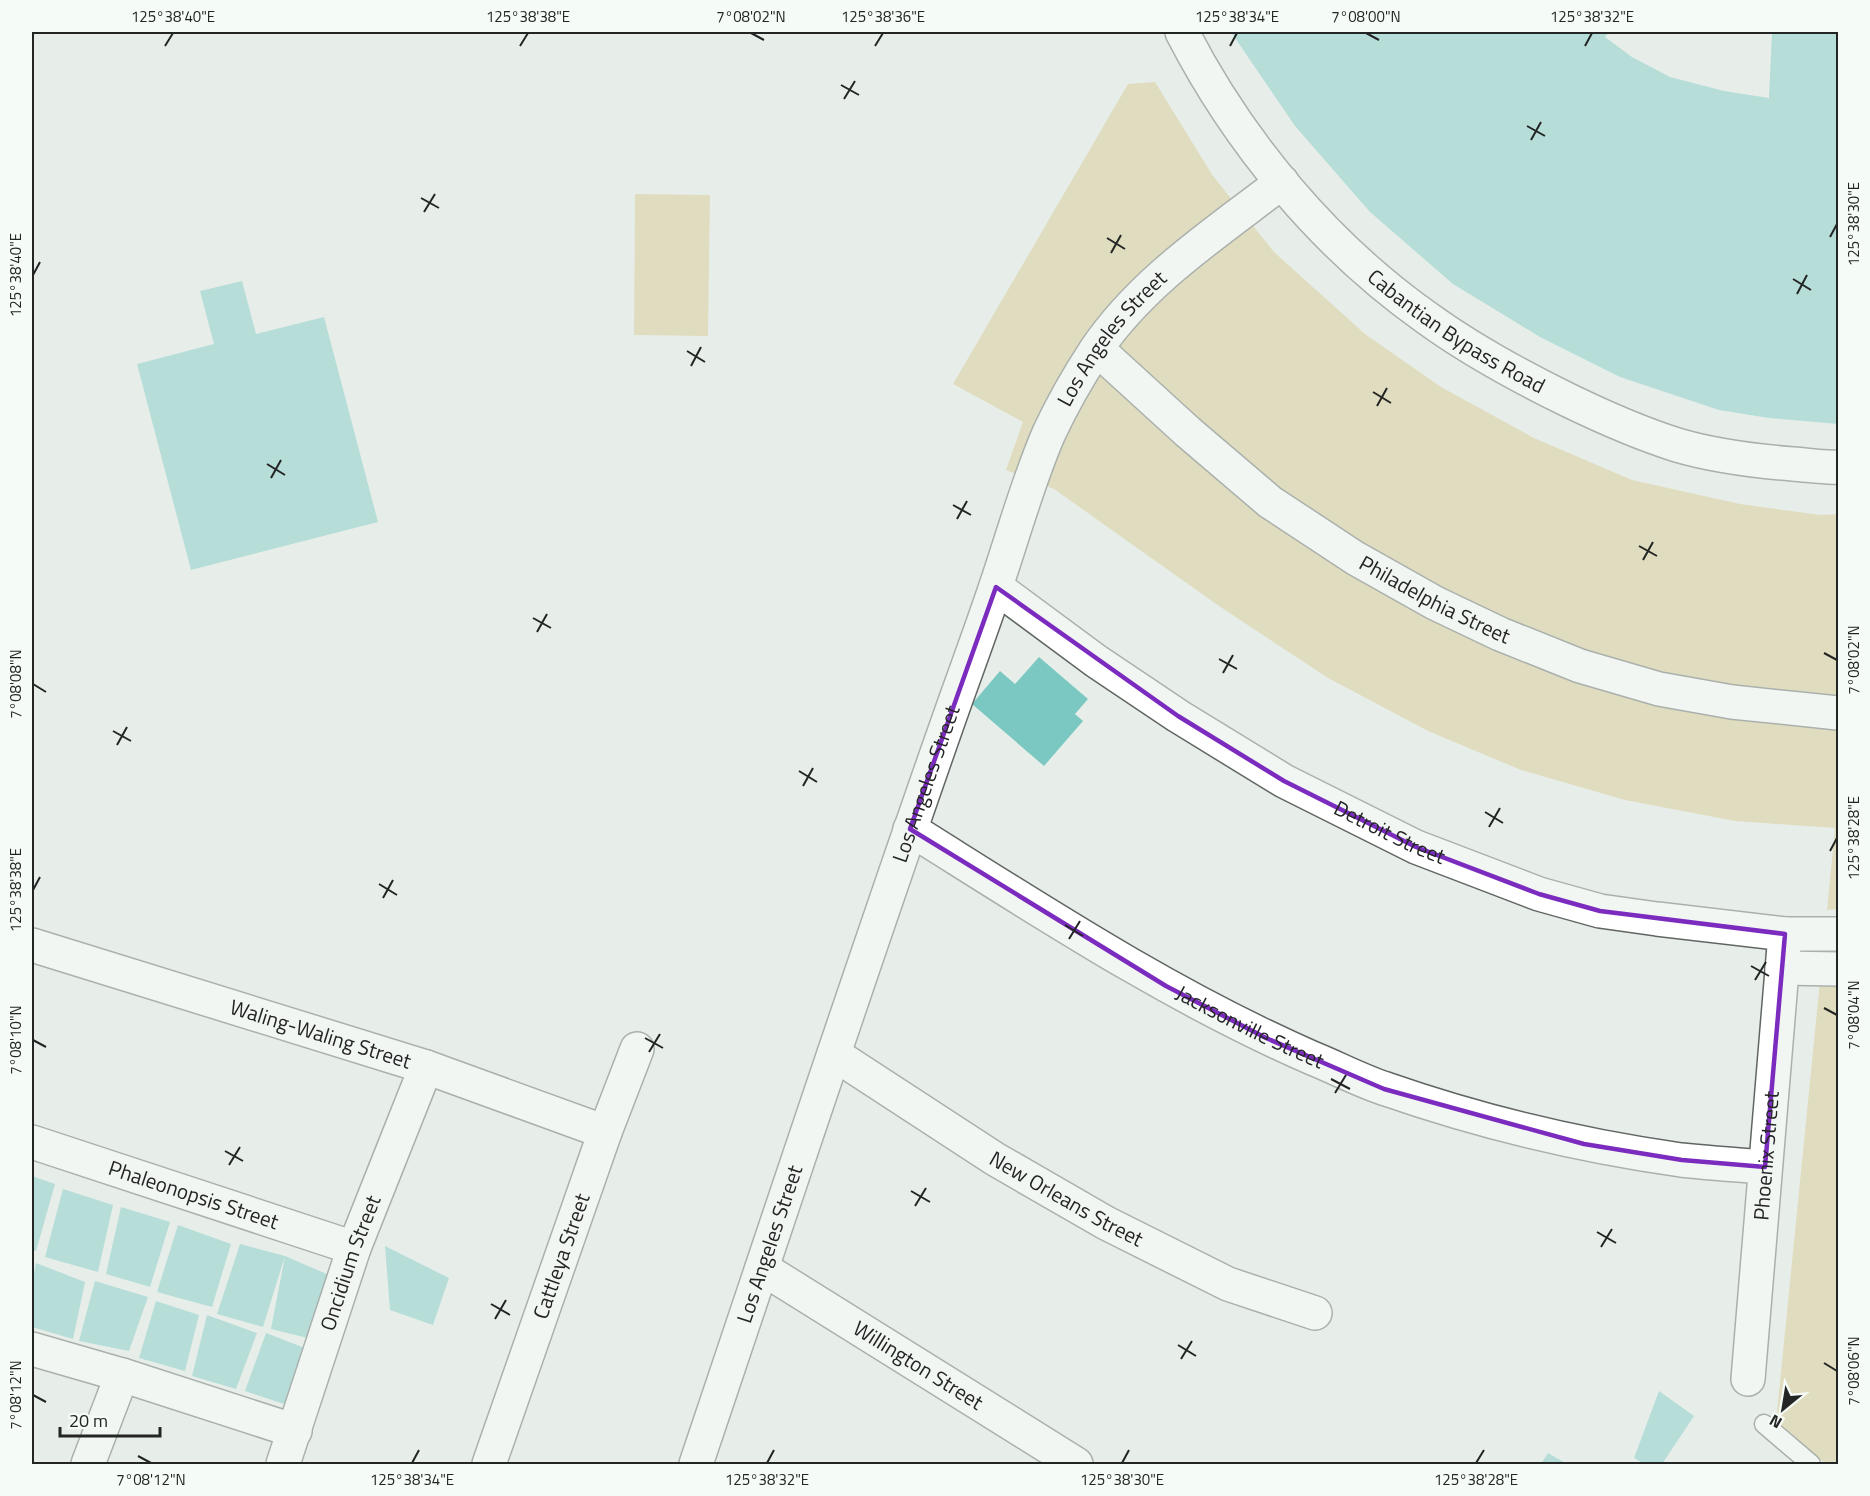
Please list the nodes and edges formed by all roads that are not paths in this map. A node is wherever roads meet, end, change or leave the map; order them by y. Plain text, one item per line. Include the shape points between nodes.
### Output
1 (1182, 32) edge
2 (1281, 182) junction
3 (1097, 349) junction
4 (1839, 467) edge
5 (996, 587) junction
6 (1839, 713) edge
7 (910, 829) junction
8 (1785, 934) junction
9 (1839, 934) edge
10 (32, 945) edge
11 (1782, 969) junction
12 (1839, 969) edge
13 (637, 1049) dead end
14 (834, 1054) junction
15 (426, 1067) junction
16 (604, 1132) junction
17 (32, 1142) edge
18 (1765, 1167) junction
19 (354, 1248) junction
20 (762, 1268) junction
21 (1315, 1313) dead end
22 (32, 1349) edge
23 (122, 1375) junction
24 (1748, 1379) dead end
25 (1764, 1424) dead end
26 (295, 1431) junction
27 (88, 1464) edge
28 (283, 1464) edge
29 (489, 1464) edge
30 (696, 1464) edge
31 (1076, 1464) edge
32 (1811, 1464) edge

1 - 2 street, Cabantian Bypass Road via 1243,134
2 - 3 street, Los Angeles Street via 1146,292
2 - 4 street, Cabantian Bypass Road via 1386,287 1470,347 1538,385 1610,420 1678,445 1757,461
3 - 5 street, Los Angeles Street via 1050,432
3 - 6 street, Philadelphia Street via 1270,502 1355,558 1454,612 1581,666 1659,689 1732,702
5 - 7 street, Los Angeles Street
5 - 8 street, Detroit Street via 1096,661 1188,722 1284,781 1416,848 1539,894 1600,911
7 - 14 street, Los Angeles Street
7 - 18 street, Jacksonville Street via 1166,986 1266,1038 1384,1089 1584,1143 1682,1160
8 - 9 street, Detroit Street
8 - 11 street, Phoenix Street
10 - 15 street, Waling-Waling Street
11 - 12 street
11 - 18 street, Phoenix Street
13 - 16 street, Cattleya Street
14 - 20 street, Los Angeles Street
14 - 21 street, New Orleans Street via 995,1159 1107,1223 1228,1284
15 - 16 street, Waling-Waling Street
15 - 19 street, Oncidium Street
16 - 29 street, Cattleya Street
17 - 19 street, Phaleonopsis Street
18 - 24 street, Phoenix Street
19 - 26 street, Oncidium Street
20 - 30 street, Los Angeles Street
20 - 31 street, Willington Street
22 - 23 street
23 - 26 street
23 - 27 street
25 - 32 lane
26 - 28 street, Oncidium Street

